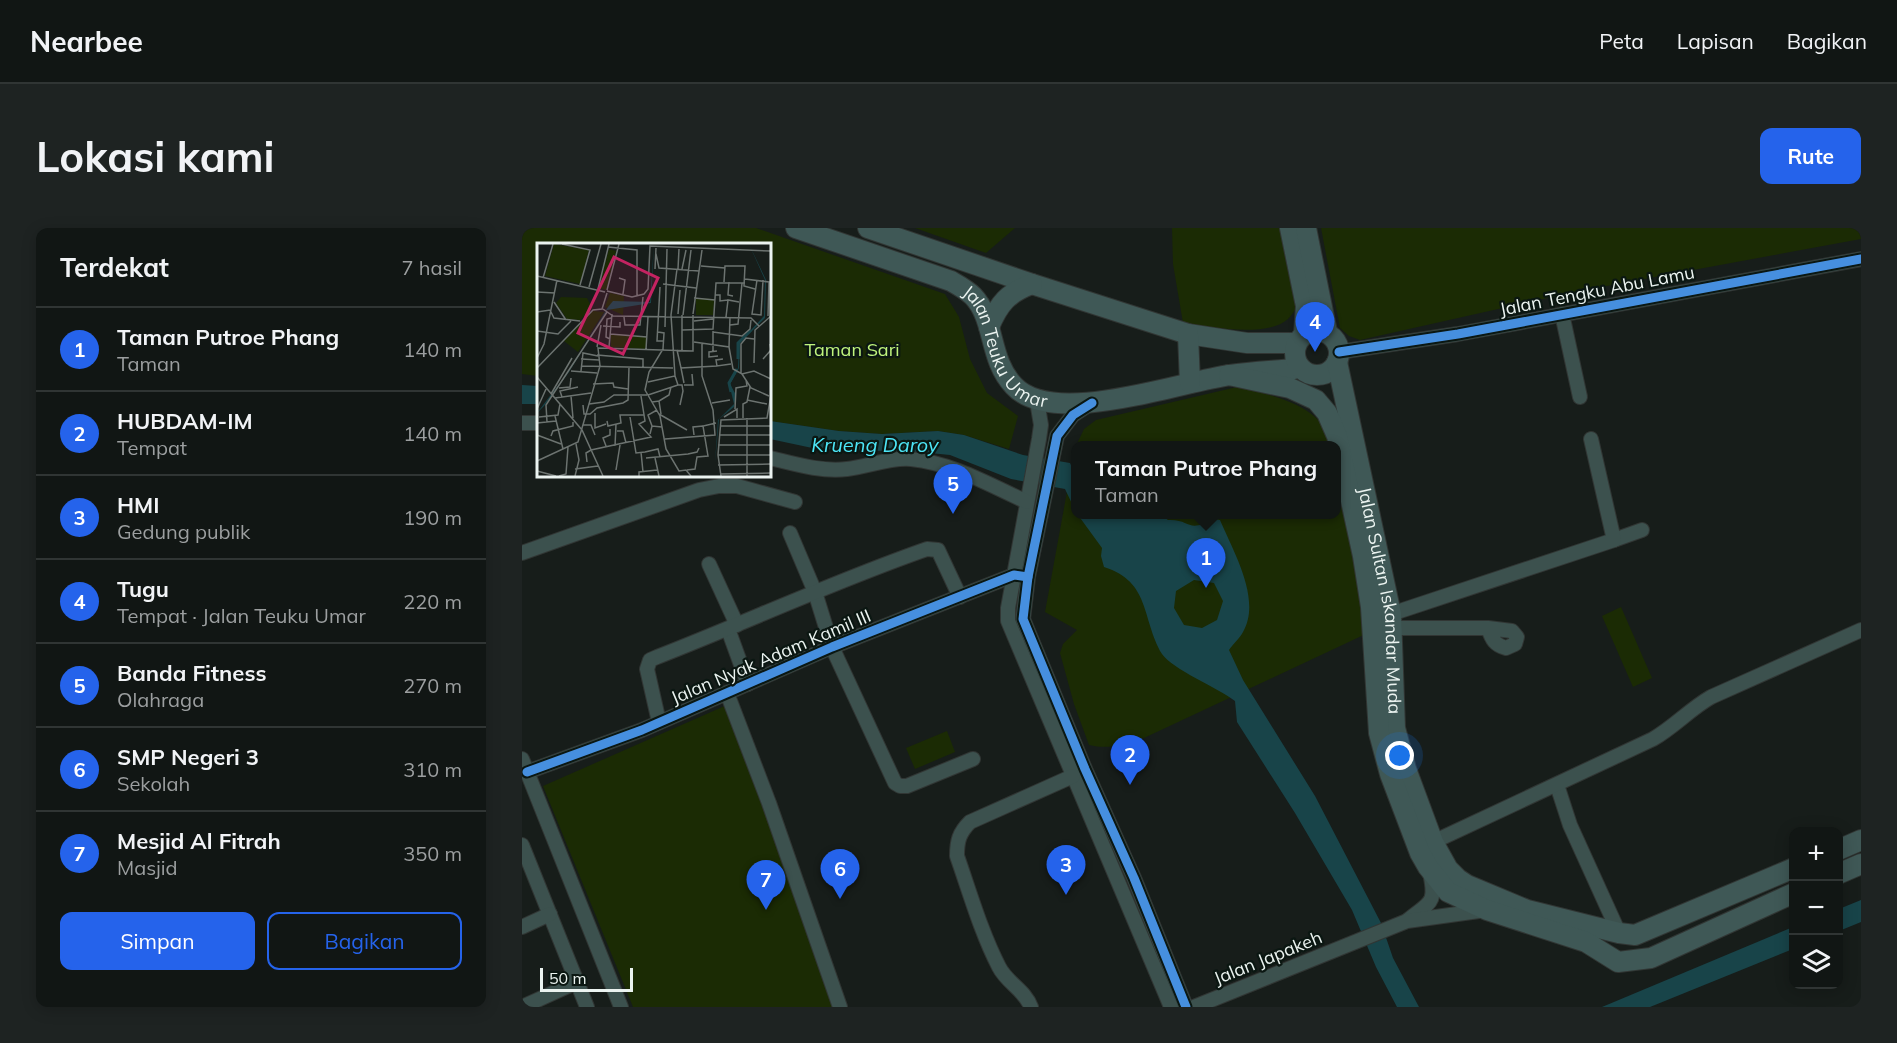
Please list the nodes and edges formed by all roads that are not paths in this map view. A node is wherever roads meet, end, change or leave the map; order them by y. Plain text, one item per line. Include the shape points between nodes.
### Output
1 (796, 228) edge
2 (868, 228) edge
3 (1290, 228) edge
4 (1305, 228) edge
5 (1861, 259) edge
6 (1032, 284) junction
7 (1562, 314) junction
8 (989, 327) junction
9 (1327, 332) junction
10 (1188, 334) junction
11 (1300, 339) junction
12 (1338, 357) junction
13 (1294, 369) dead end
14 (1229, 375) junction
15 (1190, 383) junction
16 (1580, 397) dead end
17 (1037, 401) junction
18 (1092, 403) junction
19 (1591, 439) dead end
20 (1338, 441) edge
21 (1341, 454) edge
22 (771, 458) edge
23 (1028, 496) junction
24 (795, 502) dead end
25 (1642, 530) dead end
26 (790, 533) dead end
27 (1614, 540) junction
28 (522, 553) edge
29 (709, 564) dead end
30 (1014, 575) junction
31 (1028, 577) junction
32 (815, 592) junction
33 (960, 597) junction
34 (1391, 621) junction
35 (732, 627) junction
36 (1488, 628) dead end
37 (1861, 630) edge
38 (832, 647) junction
39 (748, 684) junction
40 (727, 693) junction
41 (659, 722) junction
42 (973, 759) dead end
43 (524, 766) edge
44 (1073, 776) junction
45 (1557, 785) junction
46 (1861, 840) edge
47 (1433, 842) junction
48 (522, 845) edge
49 (1843, 848) edge
50 (1861, 864) edge
51 (1428, 867) junction
52 (1789, 870) edge
53 (1843, 872) edge
54 (1451, 880) junction
55 (1762, 881) junction
56 (1789, 894) edge
57 (1771, 902) junction
58 (1487, 910) junction
59 (550, 914) junction
60 (1407, 921) junction
61 (522, 927) edge
62 (1619, 933) junction
63 (577, 982) junction
64 (522, 1007) edge
65 (587, 1007) edge
66 (621, 1007) edge
67 (840, 1007) edge
68 (1031, 1007) edge
69 (1171, 1007) edge
70 (1186, 1007) edge
71 (1194, 1007) edge

1 - 8 highway, Jalan Teuku Umar via 951,280 973,296
2 - 6 highway, Jalan Teuku Umar
3 - 11 highway via 1306,306
4 - 9 highway
5 - 7 street, Jalan Tengku Abu Lamu
6 - 8 highway via 1005,299
6 - 10 highway, Jalan Teuku Umar
7 - 12 street, Jalan Tengku Abu Lamu
7 - 16 street
8 - 17 highway, Jalan Teuku Umar via 1007,379
9 - 11 highway via 1317,330
9 - 12 highway via 1335,339
10 - 11 highway, Jalan Teuku Umar via 1247,343
10 - 15 highway
11 - 12 highway via 1294,357 1301,370 1309,374 1325,374
12 - 34 highway, Jalan Sultan Iskandar Muda
13 - 14 highway, Jalan Teuku Umar
14 - 15 highway, Jalan Teuku Umar
14 - 20 highway, Jalan Sultan Iskandar Muda via 1290,388 1316,400 1327,413
15 - 18 highway, Jalan Teuku Umar
17 - 18 highway, Jalan Teuku Umar
17 - 23 street via 1041,425
18 - 31 street via 1073,415 1057,436
19 - 27 street
21 - 51 highway, Jalan Sultan Iskandar Muda via 1371,607 1379,733 1390,774
22 - 23 street via 804,467 846,470 910,459 962,472
23 - 30 street
24 - 28 street via 737,486 719,486
25 - 27 street
26 - 32 street
27 - 34 street
29 - 35 street
30 - 31 street
30 - 33 street, Jalan Nyak Adam Kamil III
30 - 44 street via 1008,621
31 - 70 street via 1023,620
32 - 33 street via 932,548 942,556
32 - 35 street
32 - 38 street
33 - 38 street, Jalan Nyak Adam Kamil III
34 - 36 street
34 - 47 highway, Jalan Sultan Iskandar Muda via 1395,728
35 - 39 street
35 - 41 street via 647,664
37 - 45 street via 1711,697 1668,731
38 - 39 street, Jalan Nyak Adam Kamil III
38 - 42 street via 895,783 907,786
39 - 40 street, Jalan Nyak Adam Kamil III
40 - 41 street, Jalan Nyak Adam Kamil III
40 - 67 street
41 - 43 street, Jalan Nyak Adam Kamil III
43 - 66 street
44 - 68 street via 970,822 960,831 957,843 957,856 1000,970 1021,989
44 - 69 street
45 - 47 street
45 - 62 street via 1570,825
46 - 49 highway
47 - 54 highway, Jalan Sultan Iskandar Muda
48 - 59 street
50 - 53 highway
51 - 54 highway, Jalan Sultan Iskandar Muda
51 - 60 street via 1434,891 1432,900
52 - 55 highway
54 - 58 highway
54 - 62 highway via 1527,910
55 - 57 highway
55 - 62 highway via 1635,935
56 - 57 highway
57 - 58 highway via 1651,958 1618,962 1586,942
58 - 60 street
59 - 61 street
59 - 63 street
60 - 71 street, Jalan Japakeh
63 - 64 street
63 - 65 street

